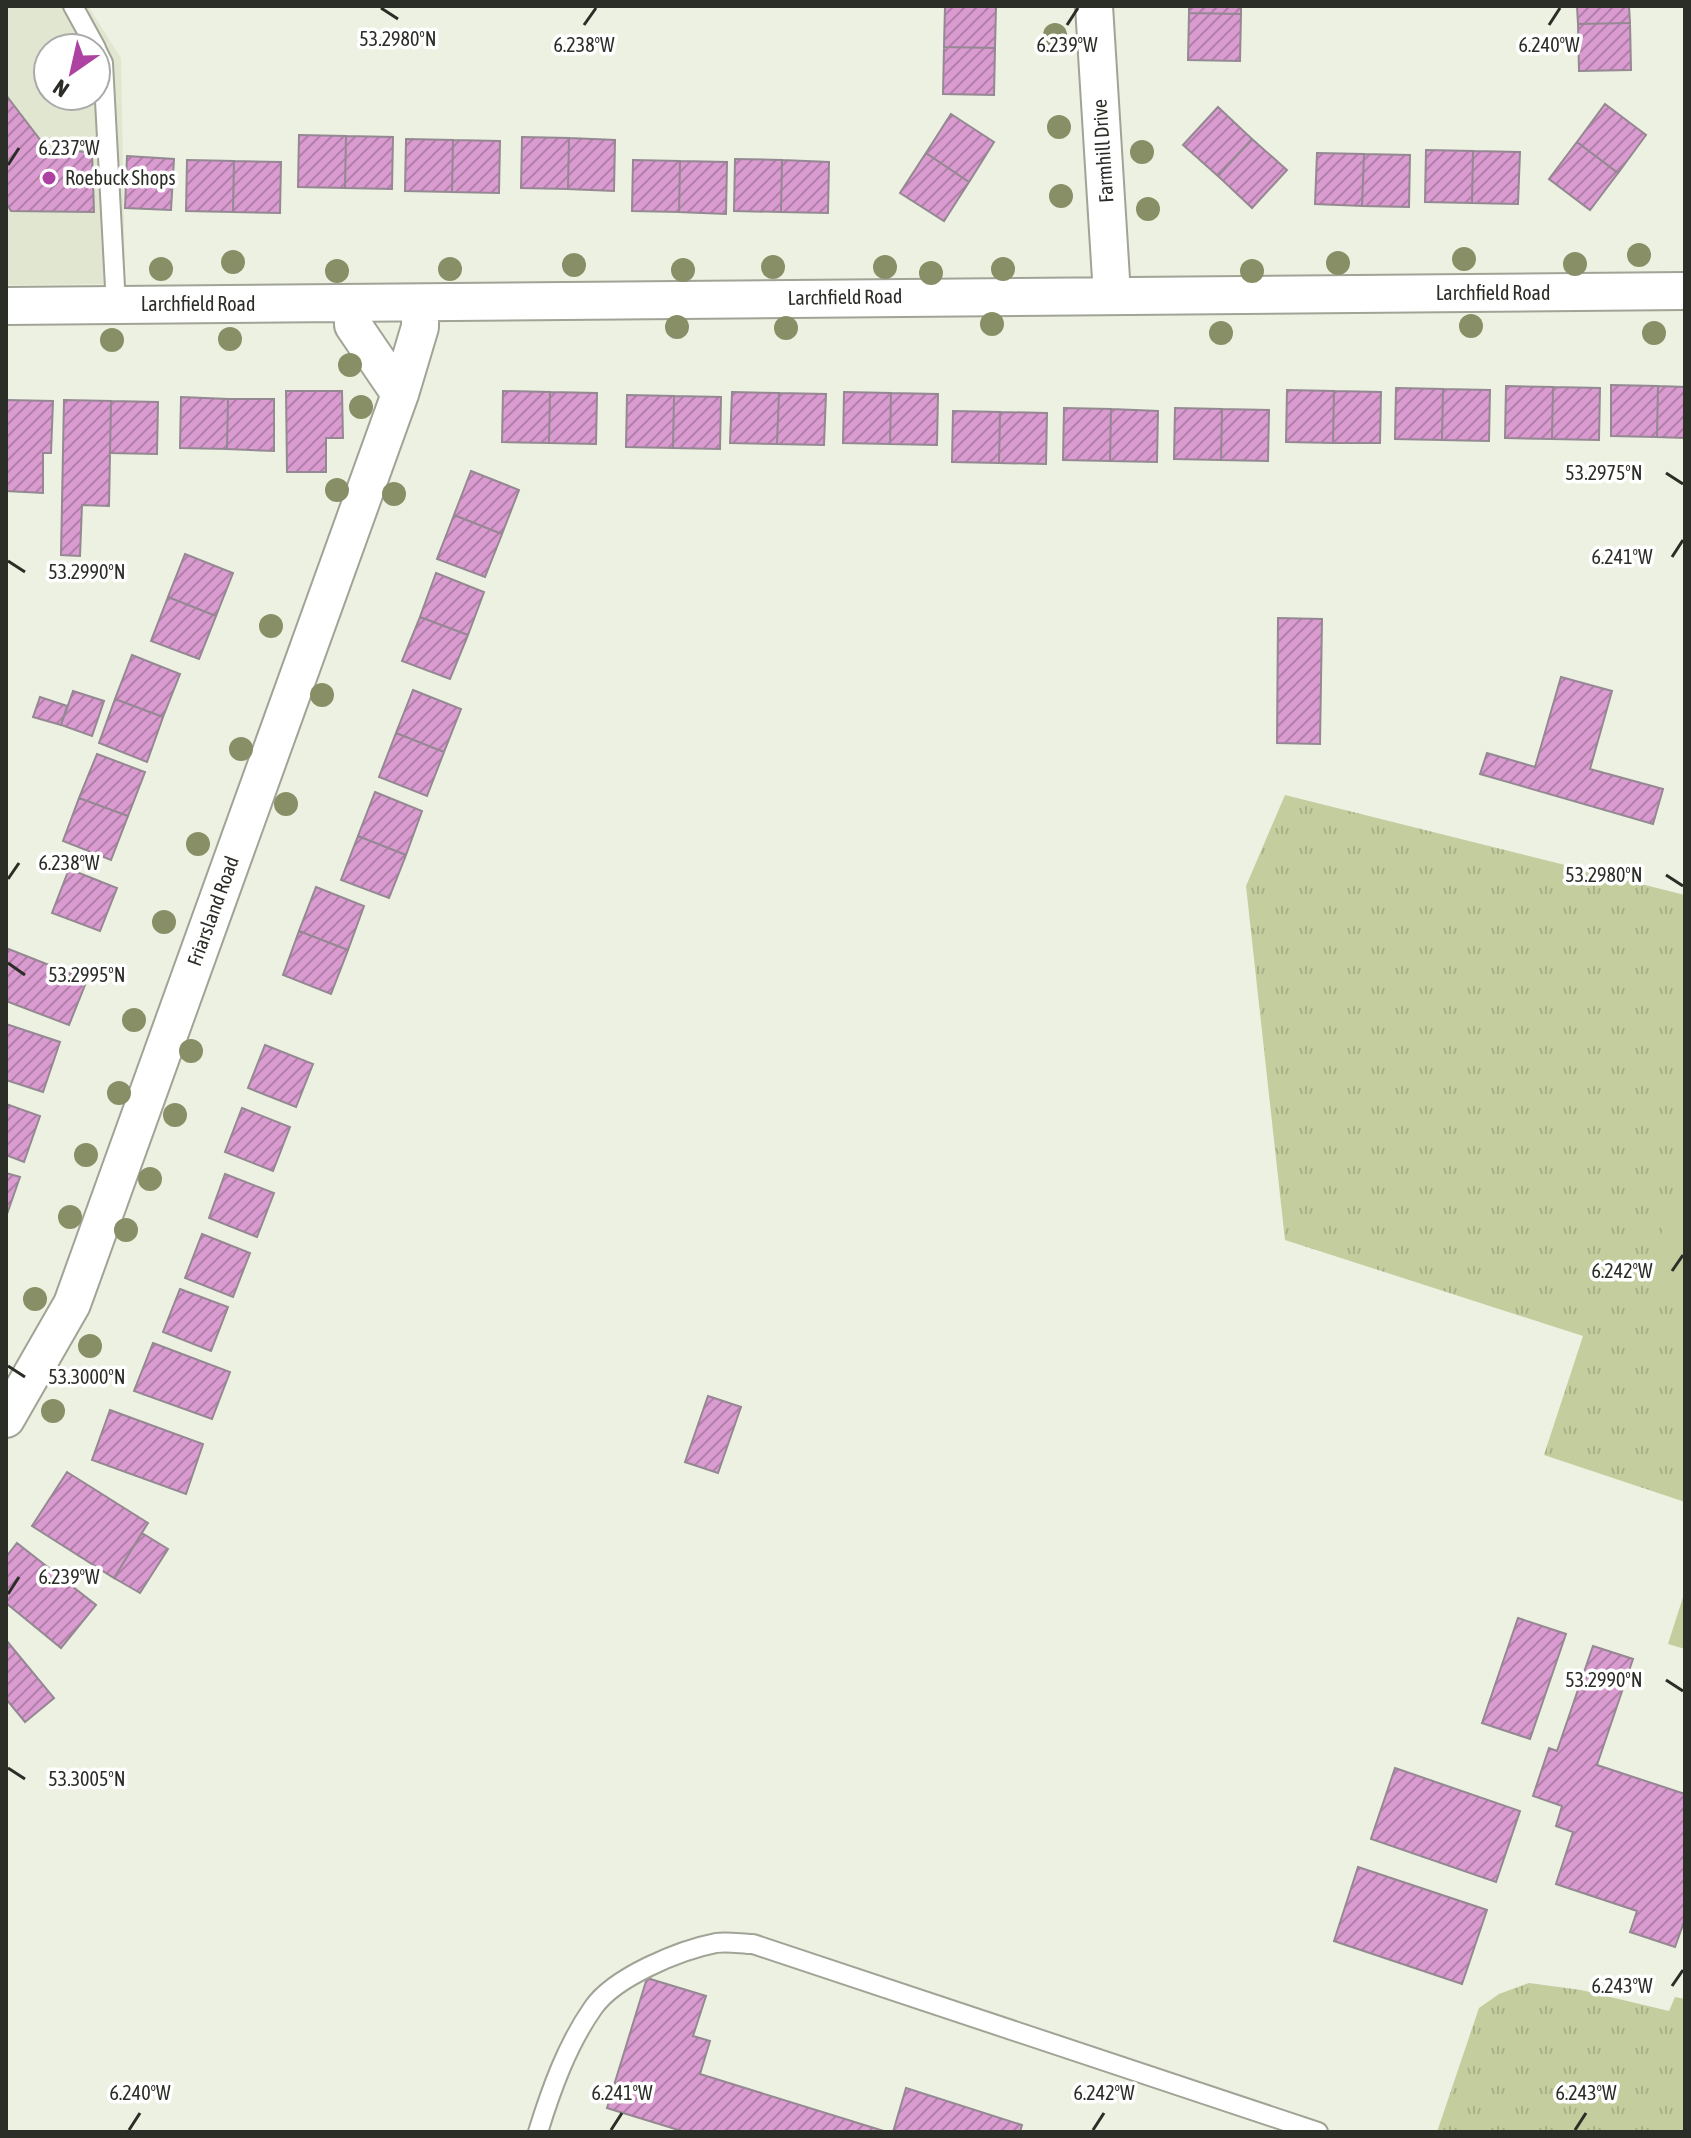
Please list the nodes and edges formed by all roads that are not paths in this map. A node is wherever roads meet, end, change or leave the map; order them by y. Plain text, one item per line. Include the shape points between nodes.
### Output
1 (73, 6) edge
2 (1094, 6) edge
3 (87, 32) edge
4 (107, 112) edge
5 (1685, 291) edge
6 (1112, 295) junction
7 (353, 303) junction
8 (420, 303) junction
9 (6, 306) edge
10 (116, 306) junction
11 (400, 394) junction
12 (6, 1419) edge
13 (538, 2132) edge
14 (1318, 2132) edge

1 - 3 lane
2 - 6 street, Farmhill Drive
4 - 10 lane
5 - 6 street, Larchfield Road
6 - 8 street, Larchfield Road
7 - 8 street, Larchfield Road
7 - 10 street, Larchfield Road
7 - 11 street via 353,325
8 - 11 street, Friarsland Road via 420,327
9 - 10 street, Larchfield Road
11 - 12 street, Friarsland Road via 72,1304
13 - 14 lane via 554,2080 593,2007 614,1987 662,1961 718,1942 753,1944

